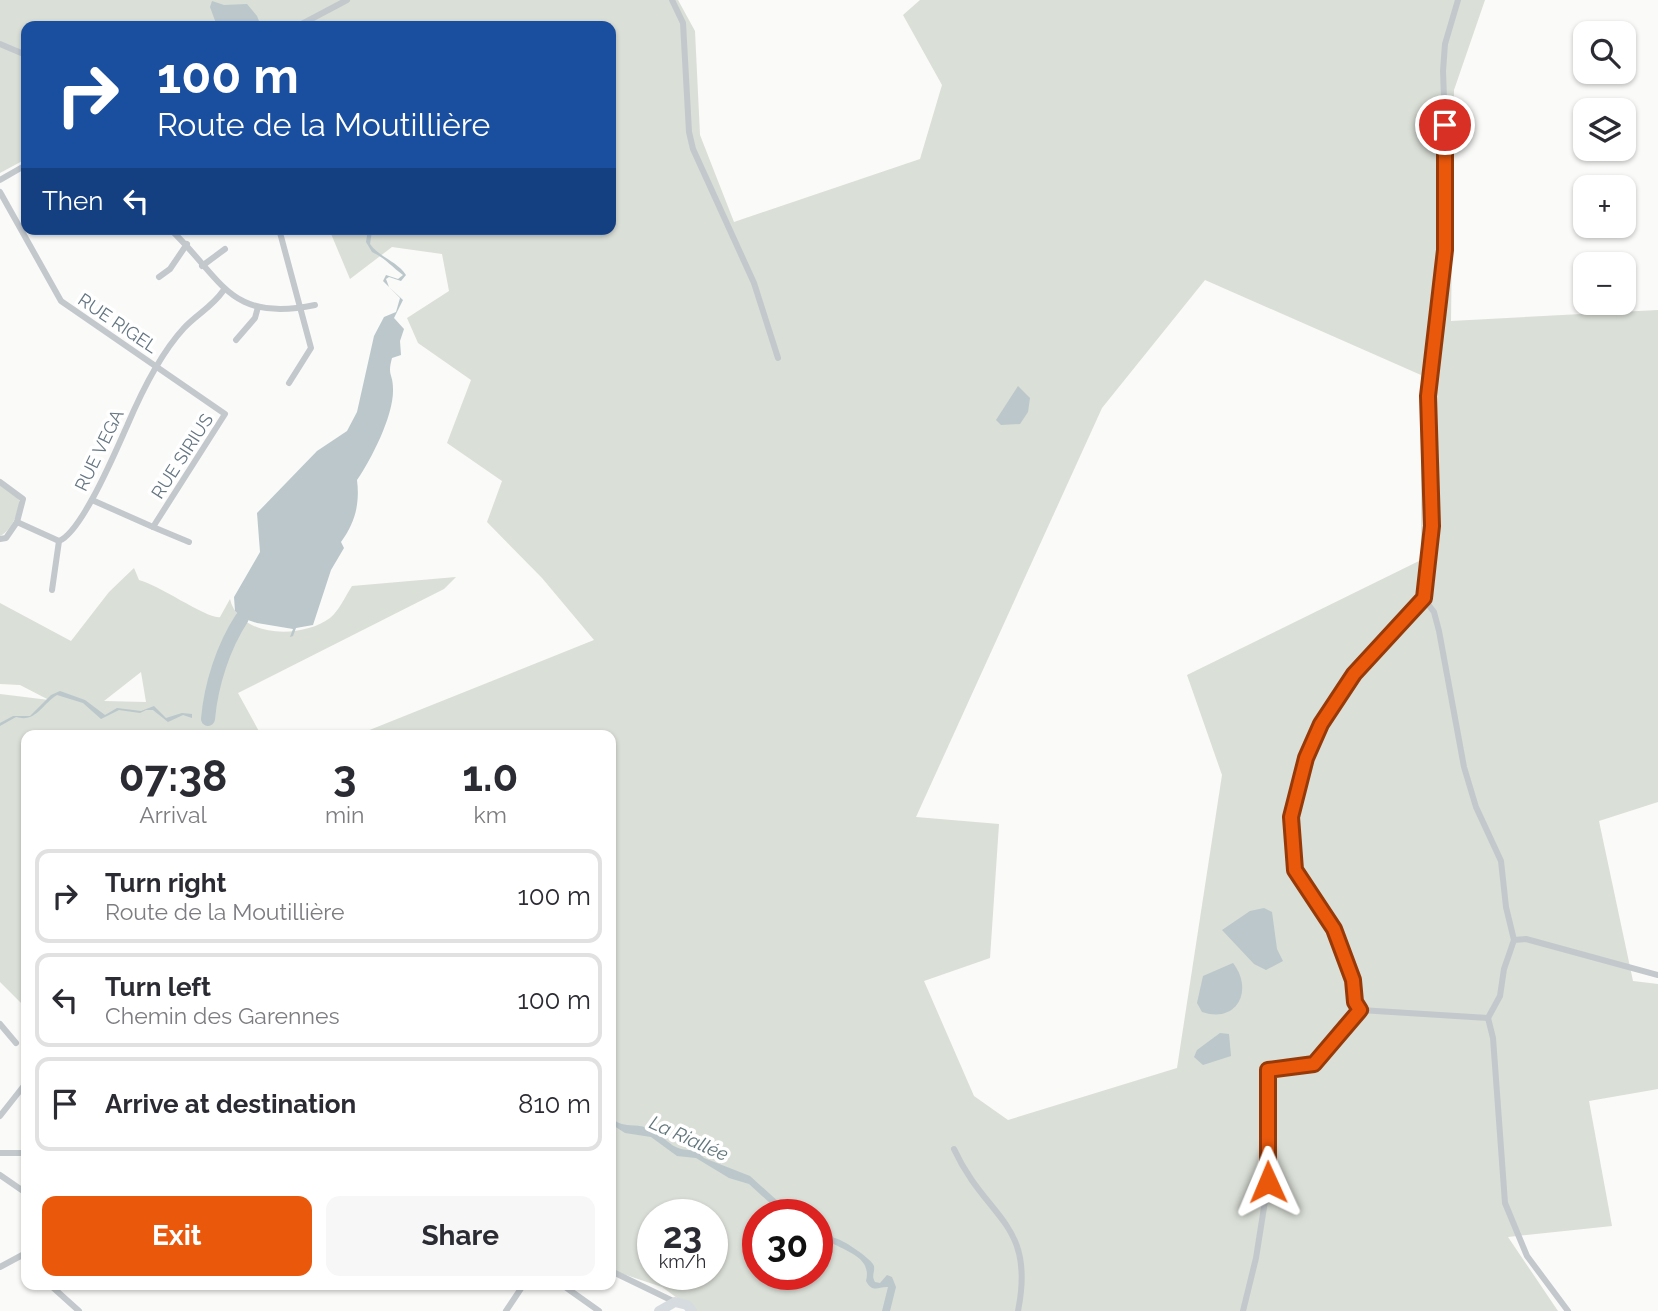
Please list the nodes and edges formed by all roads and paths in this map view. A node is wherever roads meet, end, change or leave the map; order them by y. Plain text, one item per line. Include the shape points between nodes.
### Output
1 (347, 0) edge
2 (672, 0) edge
3 (1458, 0) edge
4 (307, 21) edge
5 (0, 44) edge
6 (21, 53) edge
7 (21, 168) edge
8 (0, 180) edge
9 (0, 192) edge
10 (21, 230) edge
11 (24, 235) edge
12 (177, 235) edge
13 (281, 235) edge
14 (187, 244) junction
15 (225, 249) dead end
16 (202, 266) junction
17 (159, 277) dead end
18 (223, 290) junction
19 (315, 305) dead end
20 (258, 307) junction
21 (302, 307) junction
22 (236, 340) dead end
23 (778, 358) dead end
24 (158, 367) junction
25 (289, 383) dead end
26 (0, 482) edge
27 (92, 500) junction
28 (17, 522) junction
29 (153, 527) junction
30 (0, 539) edge
31 (59, 541) junction
32 (189, 542) dead end
33 (52, 590) dead end
34 (1424, 598) junction
35 (1514, 940) junction
36 (1658, 975) edge
37 (1360, 1010) junction
38 (1488, 1018) junction
39 (0, 1024) edge
40 (16, 1043) dead end
41 (21, 1089) edge
42 (0, 1116) edge
43 (954, 1149) dead end
44 (0, 1153) edge
45 (21, 1153) edge
46 (0, 1175) edge
47 (21, 1190) edge
48 (21, 1258) edge
49 (0, 1268) edge
50 (616, 1273) edge
51 (637, 1283) edge
52 (56, 1290) edge
53 (520, 1290) edge
54 (569, 1290) edge
55 (650, 1290) edge
56 (652, 1290) edge
57 (675, 1302) junction
58 (593, 1309) edge
59 (660, 1309) edge
60 (694, 1310) edge
61 (79, 1311) edge
62 (506, 1311) edge
63 (1018, 1311) edge
64 (1243, 1311) edge
65 (1568, 1311) edge

1 - 4 street
2 - 23 street via 683,23 693,149 754,283
3 - 34 street via 1443,71 1445,250 1428,396 1432,526
5 - 6 street
7 - 8 street
9 - 10 street, RUE RIGEL
11 - 24 street, RUE RIGEL via 61,301
12 - 14 street
13 - 21 street
14 - 16 street
14 - 17 street
15 - 16 street
16 - 18 street
18 - 20 street
18 - 24 street, RUE VEGA via 208,310 186,326
19 - 21 street
20 - 21 street
20 - 22 street via 255,318
21 - 25 street via 311,348
24 - 27 street, RUE VEGA
24 - 29 street, RUE SIRIUS via 222,409 225,417
26 - 28 street via 23,499
27 - 29 street
27 - 31 street, RUE VEGA
28 - 30 street via 6,538
28 - 31 street
29 - 32 street
31 - 33 street
34 - 35 street via 1439,631 1471,791 1501,861
34 - 37 street via 1354,674 1321,724 1292,801 1290,836 1295,870 1334,929
35 - 36 street via 1526,939
35 - 38 street via 1500,996
37 - 38 street
37 - 64 street via 1314,1064 1268,1070 1268,1182
38 - 65 street via 1507,1211 1527,1256
39 - 40 street
41 - 42 street
43 - 63 street via 970,1180 1013,1233 1024,1280
44 - 45 street
46 - 47 street
48 - 49 street
50 - 51 street
52 - 61 street
53 - 62 street
54 - 58 street
55 - 59 street
56 - 57 street
57 - 59 main road
57 - 60 main road

